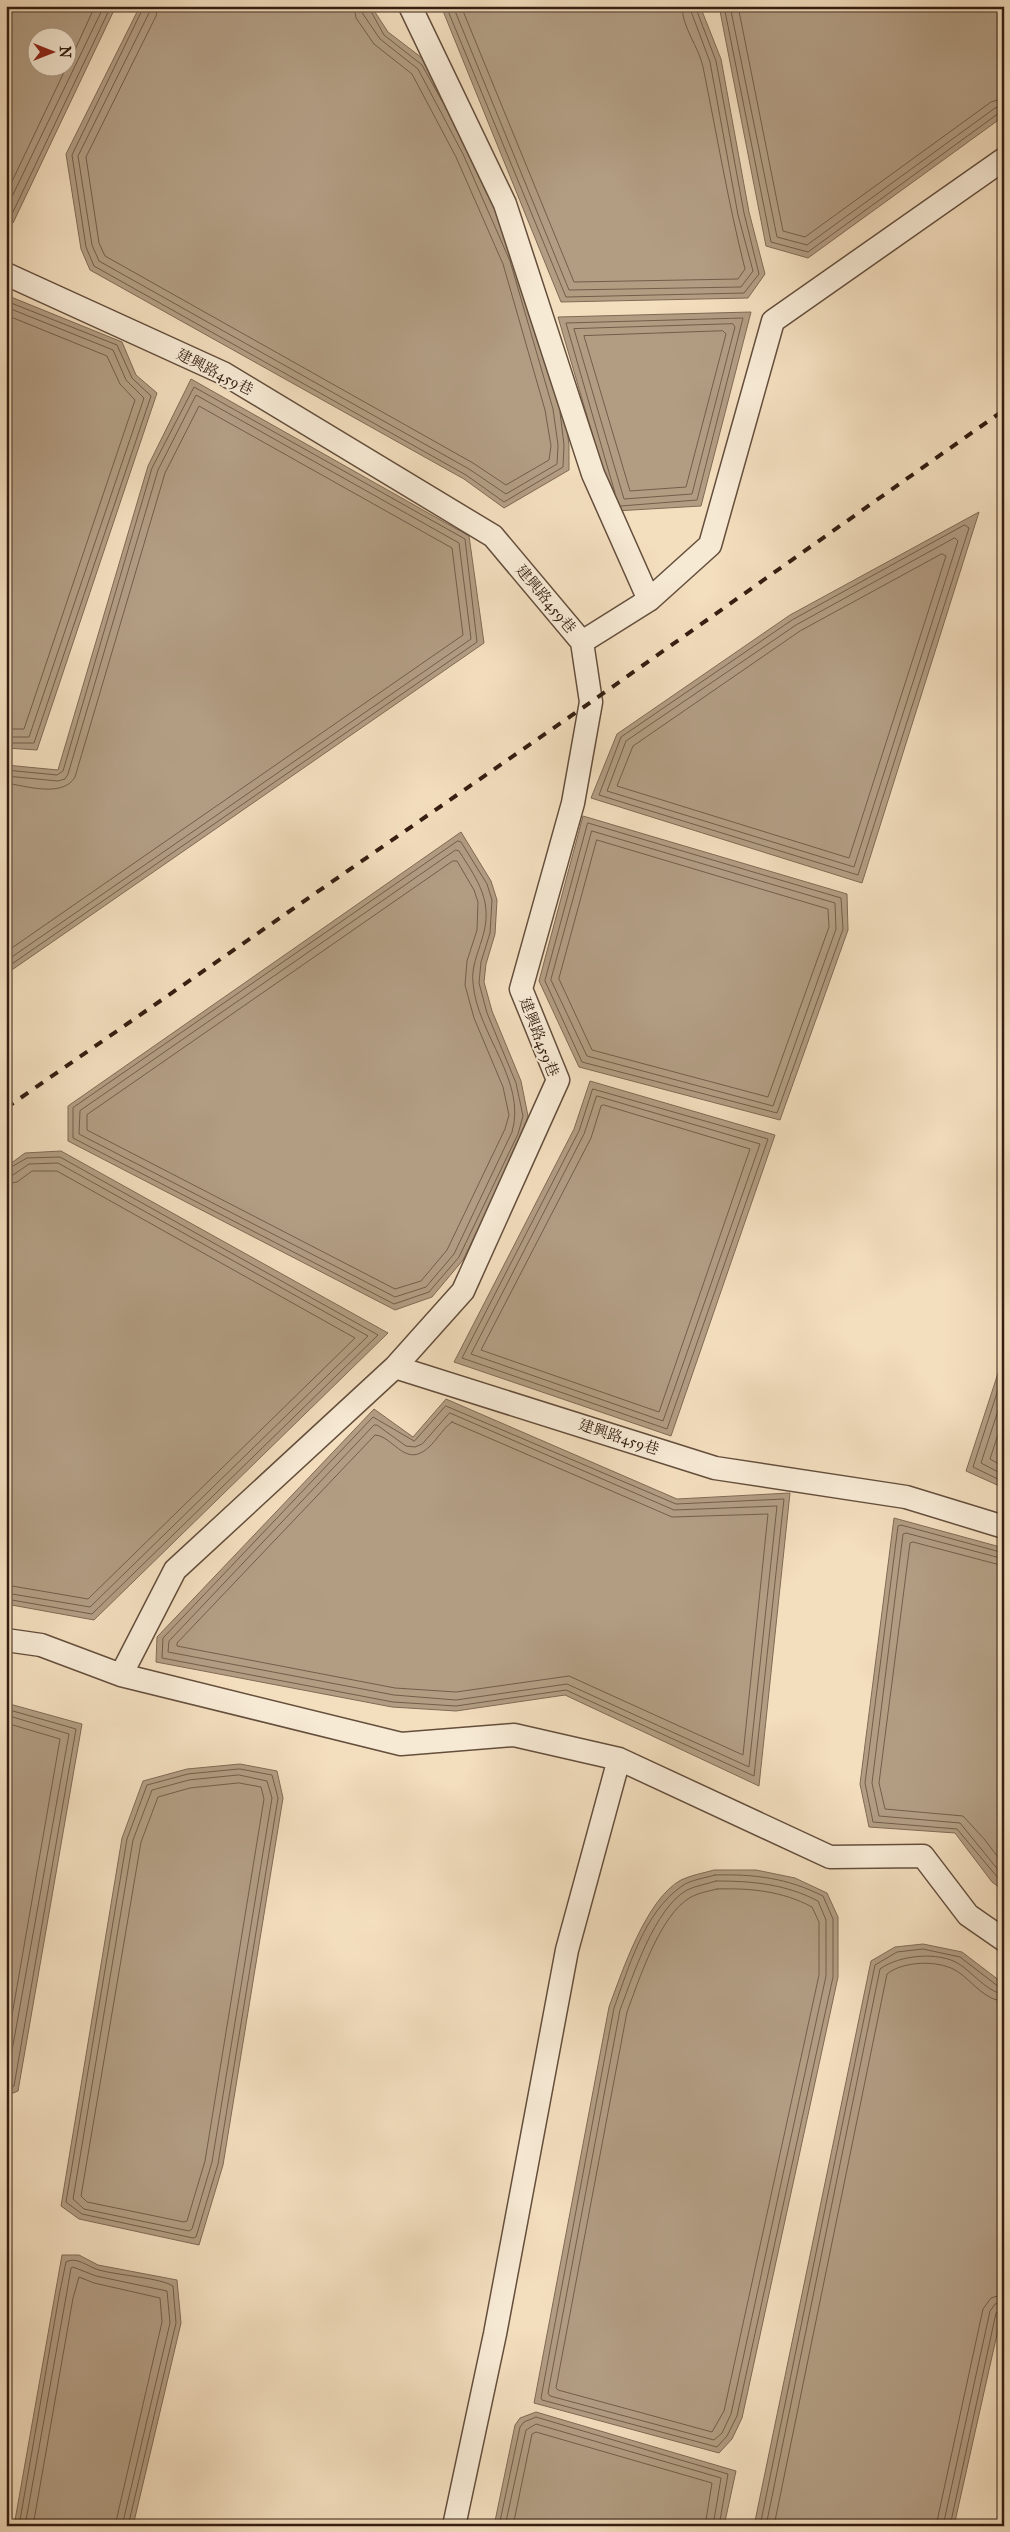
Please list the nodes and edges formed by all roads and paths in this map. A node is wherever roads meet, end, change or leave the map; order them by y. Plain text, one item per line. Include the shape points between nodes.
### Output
1 (410, 6) edge
2 (1004, 159) edge
3 (6, 274) edge
4 (650, 600) junction
5 (582, 642) junction
6 (395, 1367) junction
7 (1004, 1527) edge
8 (6, 1640) edge
9 (121, 1675) junction
10 (619, 1760) junction
11 (1004, 1940) edge
12 (454, 2526) edge

1 - 4 lane via 505,204 593,474
2 - 4 lane via 773,321 710,545
3 - 5 lane, 建興路459巷 via 223,373 493,536
4 - 5 lane
5 - 6 lane, 建興路459巷 via 591,702 574,803 521,989 558,1080 463,1291
6 - 7 lane, 建興路459巷 via 715,1468 906,1497
6 - 9 lane via 175,1570
8 - 9 lane via 41,1646
9 - 10 lane via 401,1744 514,1735
10 - 11 lane via 830,1857 923,1856 968,1915
10 - 12 lane via 567,1950 495,2334

